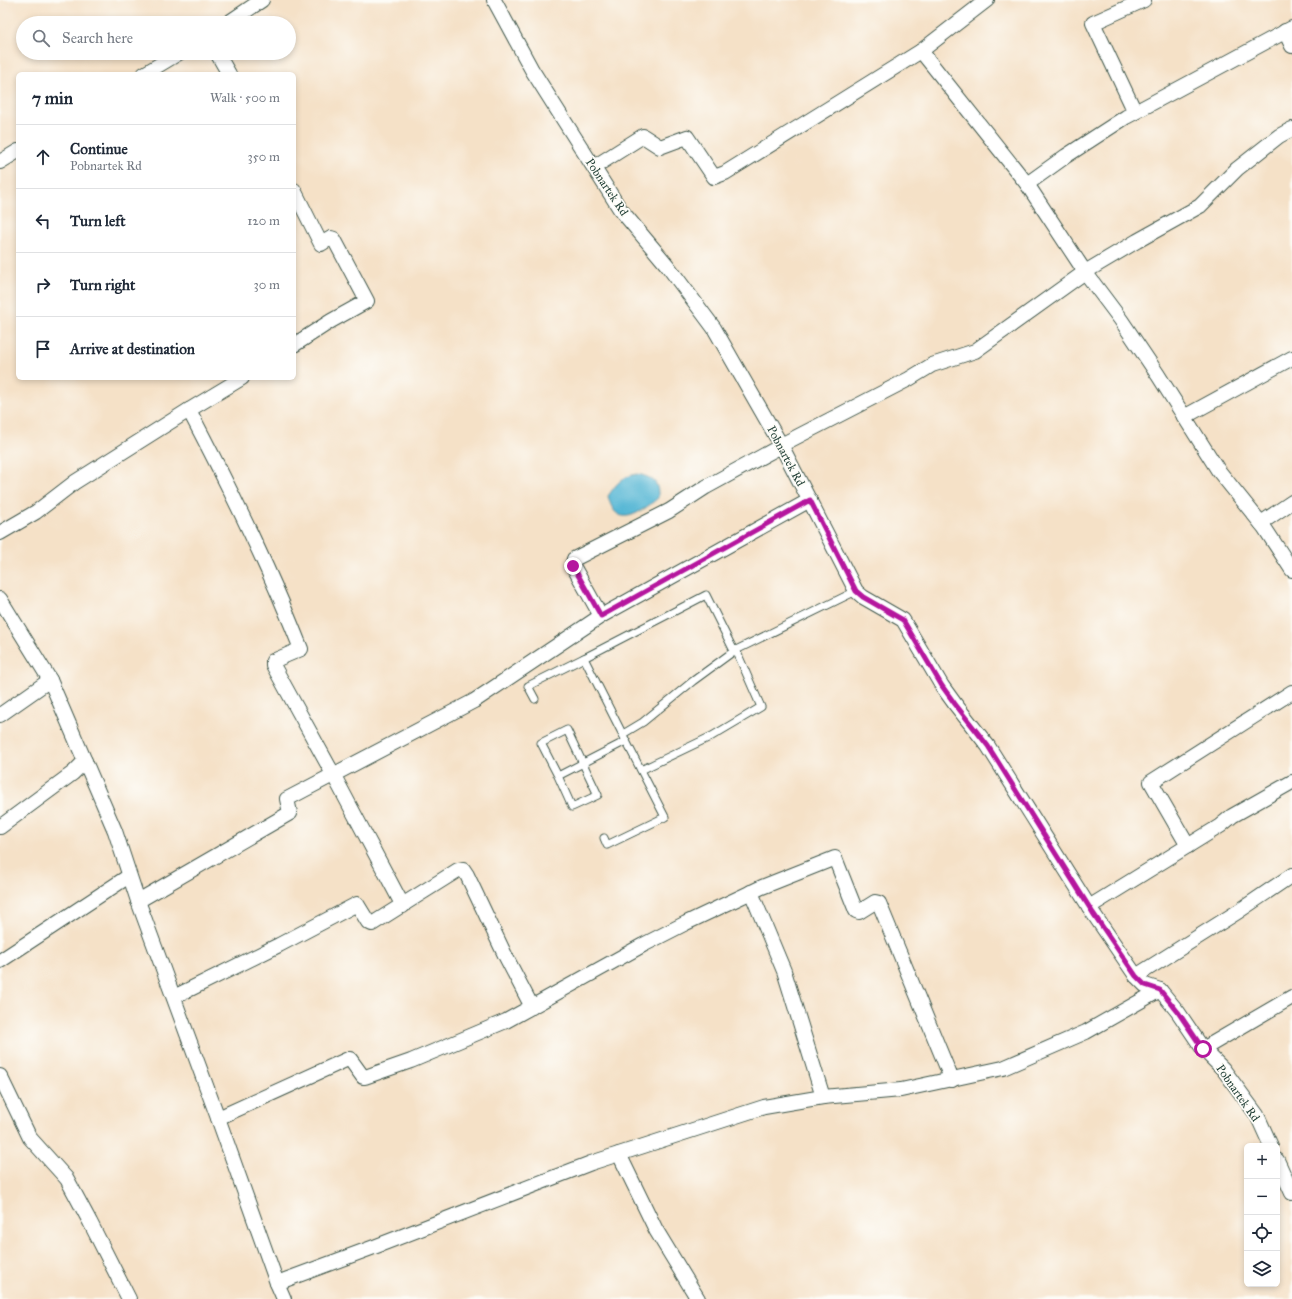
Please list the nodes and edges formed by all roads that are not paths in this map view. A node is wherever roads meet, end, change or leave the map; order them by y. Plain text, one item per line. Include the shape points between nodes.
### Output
1 (261, 0) edge
2 (494, 0) edge
3 (987, 0) edge
4 (1144, 0) edge
5 (238, 16) edge
6 (1289, 30) edge
7 (1292, 46) edge
8 (921, 51) junction
9 (167, 60) edge
10 (221, 60) edge
11 (147, 72) edge
12 (228, 72) edge
13 (1135, 112) junction
14 (1292, 129) edge
15 (16, 152) edge
16 (0, 162) edge
17 (594, 168) junction
18 (1027, 184) junction
19 (296, 194) edge
20 (1086, 272) junction
21 (296, 344) edge
22 (1292, 358) edge
23 (239, 380) edge
24 (188, 410) junction
25 (1184, 417) junction
26 (781, 446) junction
27 (810, 500) junction
28 (1292, 502) edge
29 (1261, 523) junction
30 (0, 533) edge
31 (1292, 570) edge
32 (856, 591) junction
33 (0, 599) edge
34 (601, 616) junction
35 (735, 650) junction
36 (584, 658) junction
37 (50, 680) junction
38 (1292, 692) edge
39 (535, 699) dead end
40 (0, 715) edge
41 (623, 734) junction
42 (626, 742) junction
43 (85, 761) junction
44 (583, 763) junction
45 (641, 770) junction
46 (333, 774) junction
47 (558, 776) junction
48 (1292, 782) edge
49 (0, 827) edge
50 (604, 838) dead end
51 (1188, 846) junction
52 (1292, 875) edge
53 (130, 876) junction
54 (751, 892) junction
55 (138, 902) junction
56 (403, 906) junction
57 (1089, 907) junction
58 (0, 961) edge
59 (1136, 976) junction
60 (1160, 990) junction
61 (174, 997) junction
62 (1292, 997) edge
63 (532, 1007) junction
64 (1203, 1049) junction
65 (0, 1076) edge
66 (952, 1080) junction
67 (823, 1097) junction
68 (218, 1118) junction
69 (1270, 1143) edge
70 (619, 1154) junction
71 (1280, 1167) edge
72 (1292, 1193) edge
73 (277, 1283) junction
74 (129, 1299) edge
75 (284, 1299) edge
76 (698, 1299) edge

1 - 5 street
2 - 17 street, Pobnartek Rd via 532,70
3 - 8 street
4 - 13 street via 1093,23
6 - 7 street
6 - 13 street
8 - 17 street via 725,173 714,177 688,137 660,147 643,136
8 - 18 street
9 - 11 street
10 - 12 street
13 - 18 street
14 - 20 street via 1237,169 1200,206
15 - 16 street
17 - 26 street, Pobnartek Rd via 620,209 667,265 714,328
18 - 20 street
19 - 21 street via 321,244 331,238 334,239 367,301
20 - 25 street via 1121,320
20 - 26 street via 975,351 932,365
22 - 25 street
23 - 24 street
24 - 30 street via 75,482 36,512
24 - 46 street via 225,479 266,566 299,645 300,649 272,661 273,665
25 - 29 street via 1218,470
26 - 27 street, Pobnartek Rd
26 - 34 street via 706,487 669,511 574,559 573,566
27 - 32 street, Pobnartek Rd
27 - 34 street
28 - 29 street
29 - 31 street
32 - 35 lane
32 - 57 street, Pobnartek Rd via 903,620 951,698 988,746
33 - 37 street
34 - 46 street via 474,701
35 - 36 lane via 706,595
35 - 41 lane via 643,722
35 - 45 lane via 761,707 712,736
36 - 39 lane via 528,686
36 - 41 lane
37 - 40 street
37 - 43 street
38 - 51 street via 1151,782
41 - 42 lane
42 - 44 lane
42 - 45 lane
43 - 49 street via 73,773
43 - 53 street via 115,831
44 - 47 lane
44 - 47 lane via 598,795 572,807
44 - 47 lane via 567,730 541,743
45 - 50 lane via 666,817 607,845
46 - 55 street via 287,799 289,814
46 - 56 street
48 - 51 street via 1232,816
51 - 57 street
52 - 59 street
53 - 55 street
53 - 58 street
54 - 63 street via 643,945
54 - 66 street via 835,858 856,911 875,902 879,903
54 - 67 street via 784,971
55 - 61 street
56 - 61 street via 372,924 368,922 359,905 354,905
56 - 63 street via 463,869
57 - 59 street, Pobnartek Rd
59 - 60 street, Pobnartek Rd via 1145,985
60 - 64 street, Pobnartek Rd
60 - 66 street via 1086,1032 1003,1068
61 - 68 street
62 - 64 street
63 - 68 street via 461,1041 364,1077 348,1059
64 - 69 street, Pobnartek Rd via 1223,1069 1256,1115
65 - 74 street via 30,1138 66,1179
66 - 67 street via 901,1090
67 - 70 street via 764,1107
68 - 73 street
70 - 73 street
70 - 76 street via 656,1230
71 - 72 street
73 - 75 street

